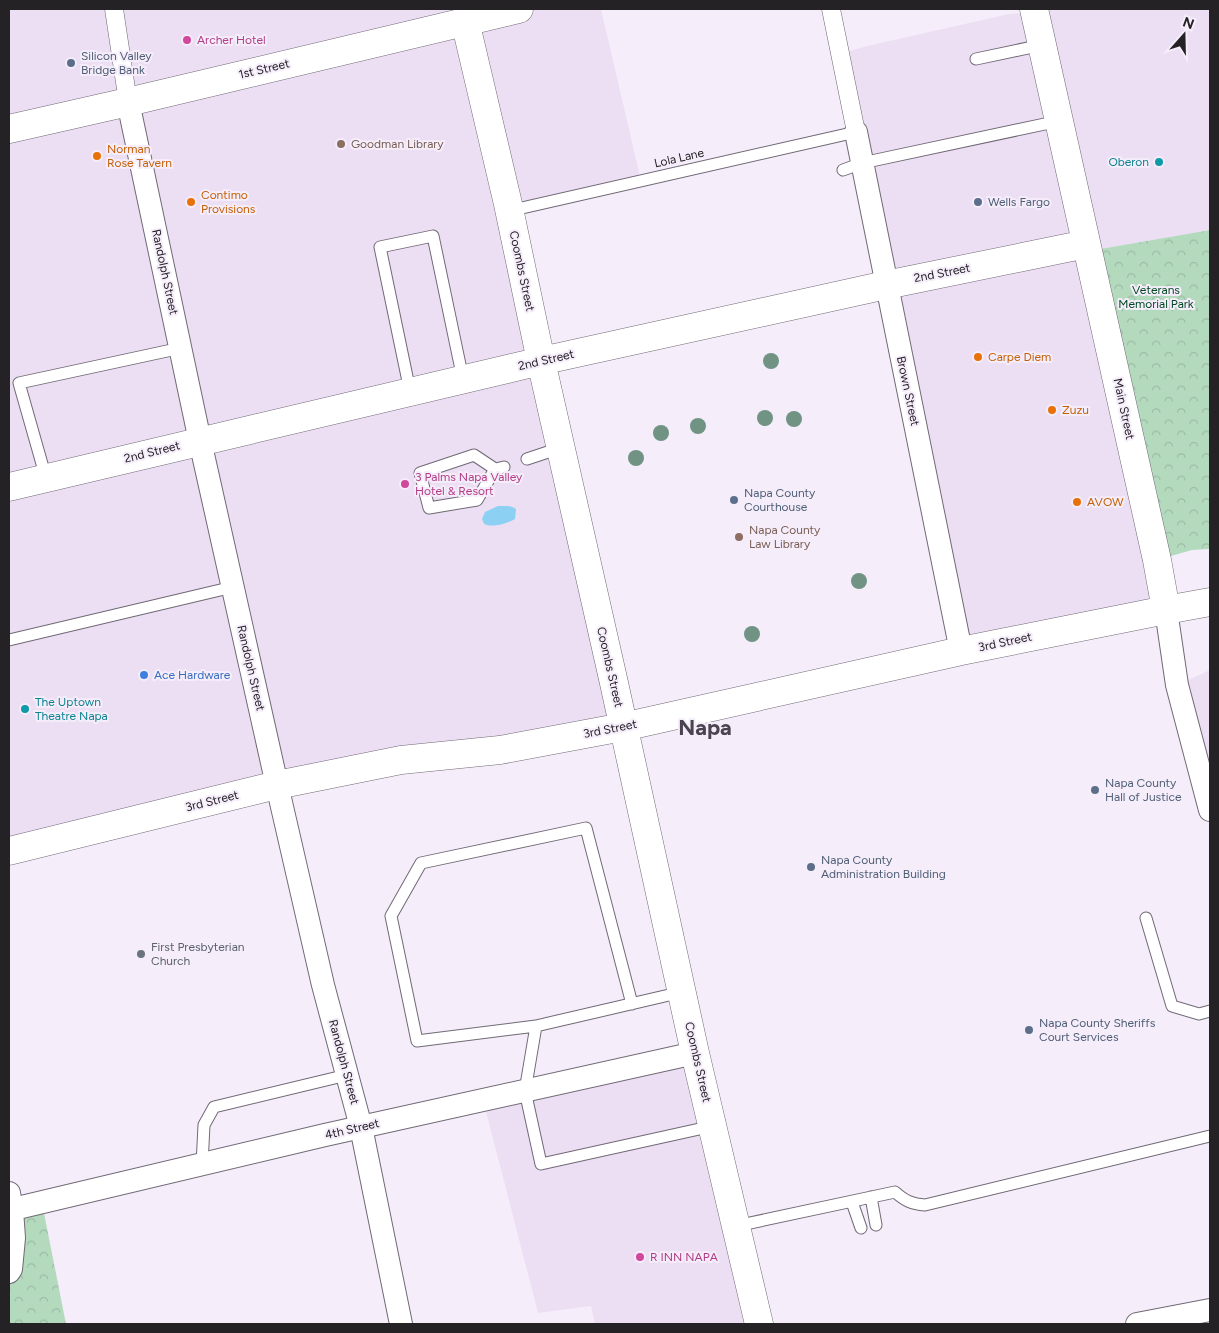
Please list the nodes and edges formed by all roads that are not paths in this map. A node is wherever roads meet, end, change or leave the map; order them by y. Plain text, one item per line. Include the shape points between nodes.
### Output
1 (114, 9) edge
2 (519, 9) edge
3 (831, 9) edge
4 (1034, 9) edge
5 (464, 15) edge
6 (1042, 45) junction
7 (976, 59) dead end
8 (128, 102) junction
9 (1059, 121) junction
10 (9, 129) edge
11 (856, 132) junction
12 (852, 167) junction
13 (509, 211) junction
14 (1086, 244) junction
15 (886, 284) junction
16 (180, 348) junction
17 (541, 361) junction
18 (463, 379) junction
19 (410, 391) junction
20 (200, 441) junction
21 (560, 448) junction
22 (527, 459) dead end
23 (500, 468) joint
24 (46, 478) junction
25 (9, 487) edge
26 (233, 587) junction
27 (1210, 602) edge
28 (1166, 610) junction
29 (9, 640) edge
30 (961, 651) junction
31 (623, 727) junction
32 (277, 785) junction
33 (1210, 810) edge
34 (9, 851) edge
35 (1146, 918) dead end
36 (682, 992) junction
37 (632, 1004) junction
38 (1210, 1011) edge
39 (536, 1026) junction
40 (695, 1053) junction
41 (347, 1075) junction
42 (525, 1091) junction
43 (713, 1126) junction
44 (361, 1127) junction
45 (1210, 1136) edge
46 (202, 1165) junction
47 (871, 1197) junction
48 (852, 1202) junction
49 (10, 1205) edge
50 (876, 1225) dead end
51 (736, 1226) junction
52 (861, 1228) dead end
53 (9, 1272) edge
54 (1210, 1310) edge
55 (402, 1324) edge
56 (759, 1324) edge
57 (1137, 1324) edge

1 - 8 street, Randolph Street
2 - 5 street, 1st Street
3 - 11 street
4 - 6 street, Main Street
5 - 8 street, 1st Street
5 - 13 street, Coombs Street
6 - 7 lane
6 - 9 street, Main Street
8 - 10 street, 1st Street
8 - 16 street, Randolph Street
9 - 12 lane
9 - 14 street, Main Street
11 - 12 street, Brown Street
11 - 13 lane, Lola Lane
12 - 15 street, Brown Street
13 - 17 street, Coombs Street
14 - 15 street, 2nd Street
14 - 28 street, Main Street
15 - 17 street, 2nd Street
15 - 30 street, Brown Street
16 - 20 street, Randolph Street
16 - 24 lane via 19,383
17 - 18 street, 2nd Street
17 - 21 street, Coombs Street
18 - 19 street, 2nd Street
18 - 19 lane via 434,236 380,247
19 - 20 street, 2nd Street
20 - 24 street, 2nd Street
20 - 26 street, Randolph Street
21 - 22 lane
21 - 31 street, Coombs Street
23 - 23 lane via 477,500 429,508 420,473 474,455
24 - 25 street, 2nd Street
26 - 29 lane
26 - 32 street, Randolph Street
27 - 28 street, 3rd Street
28 - 30 street, 3rd Street
28 - 33 street, Main Street via 1177,685
30 - 31 street, 3rd Street
31 - 32 street, 3rd Street via 500,750 400,760
31 - 36 street, Coombs Street
32 - 34 street, 3rd Street
32 - 41 street, Randolph Street
35 - 38 lane via 1172,1006 1199,1014
36 - 37 lane
36 - 40 street, Coombs Street
37 - 39 lane
37 - 39 lane via 586,828 421,863 391,916 417,1041
39 - 42 lane
40 - 42 street, 4th Street
40 - 43 street, Coombs Street
41 - 44 street, Randolph Street
41 - 46 lane via 214,1107 204,1125
42 - 43 lane via 541,1164
42 - 44 street, 4th Street
43 - 51 street, Coombs Street
44 - 46 street, 4th Street
44 - 55 street, Randolph Street
45 - 47 lane via 925,1205 904,1200 895,1192
46 - 49 street, 4th Street
47 - 48 lane
47 - 50 lane
48 - 51 lane
48 - 52 lane
49 - 53 street via 14,1238
51 - 56 street, Coombs Street
54 - 57 street

